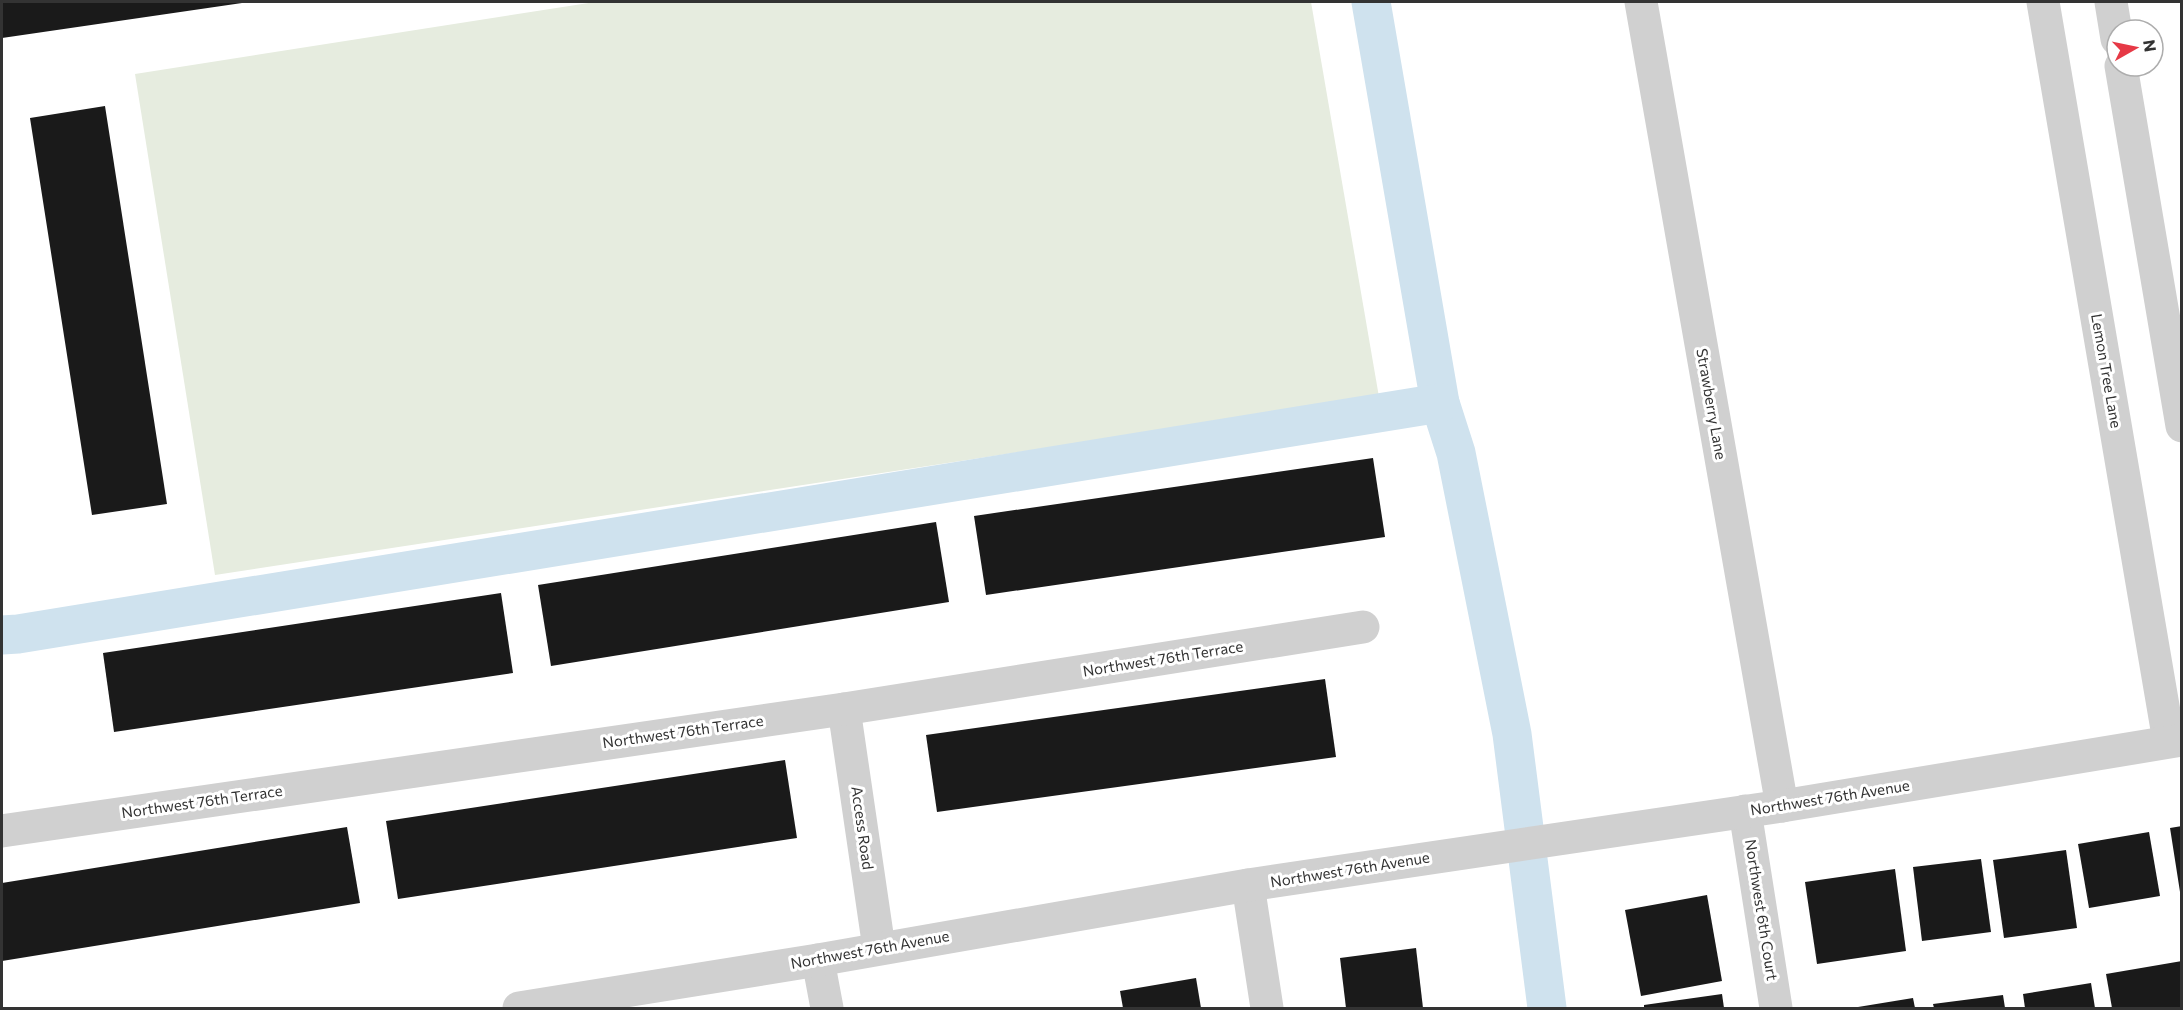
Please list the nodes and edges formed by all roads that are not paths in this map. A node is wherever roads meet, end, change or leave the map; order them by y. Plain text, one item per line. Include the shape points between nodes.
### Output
1 (1641, 2) edge
2 (2043, 2) edge
3 (2111, 2) edge
4 (2114, 18) edge
5 (2123, 78) edge
6 (2181, 426) edge
7 (1363, 627) dead end
8 (844, 709) junction
9 (2175, 741) edge
10 (1782, 806) junction
11 (1745, 811) junction
12 (2, 831) edge
13 (1248, 885) junction
14 (879, 948) junction
15 (818, 960) junction
16 (519, 1008) edge
17 (827, 1008) edge
18 (1267, 1008) edge
19 (1776, 1008) edge

1 - 10 street, Strawberry Lane
2 - 9 street, Lemon Tree Lane
3 - 4 street
5 - 6 street
7 - 8 street, Northwest 76th Terrace
8 - 12 street, Northwest 76th Terrace
8 - 14 street, Access Road
9 - 10 street, Northwest 76th Avenue
10 - 11 street, Northwest 76th Avenue
11 - 13 street, Northwest 76th Avenue
11 - 19 street, Northwest 6th Court
13 - 14 street, Northwest 76th Avenue
13 - 18 street
14 - 15 street, Northwest 76th Avenue
15 - 16 street, Northwest 76th Avenue
15 - 17 street

